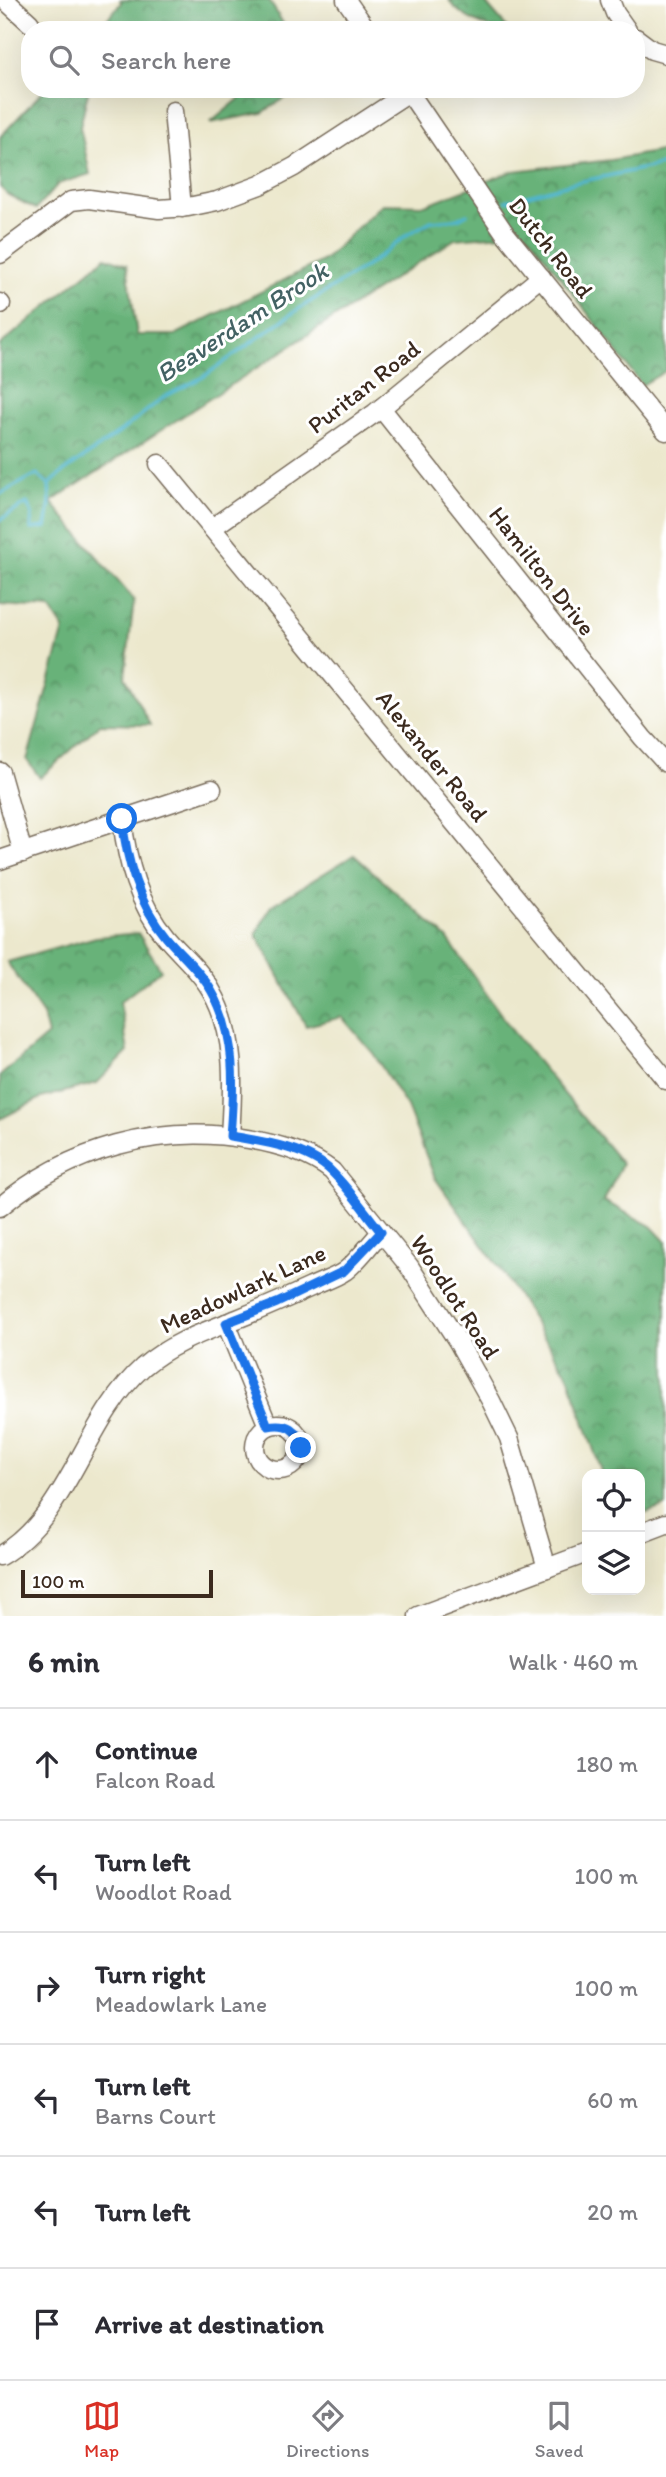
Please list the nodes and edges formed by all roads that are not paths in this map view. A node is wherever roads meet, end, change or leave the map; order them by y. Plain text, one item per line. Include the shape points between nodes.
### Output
1 (5, 0) edge
2 (346, 0) edge
3 (610, 0) edge
4 (28, 21) edge
5 (361, 21) edge
6 (621, 21) edge
7 (645, 45) edge
8 (666, 54) edge
9 (398, 98) edge
10 (413, 98) edge
11 (173, 111) dead end
12 (182, 208) junction
13 (0, 254) edge
14 (541, 277) junction
15 (381, 408) junction
16 (666, 431) edge
17 (159, 464) dead end
18 (212, 528) junction
19 (666, 763) edge
20 (0, 772) edge
21 (212, 789) dead end
22 (122, 819) junction
23 (23, 853) junction
24 (0, 860) edge
25 (666, 1080) edge
26 (230, 1136) junction
27 (0, 1207) edge
28 (381, 1232) junction
29 (226, 1323) junction
30 (268, 1426) dead end
31 (666, 1523) edge
32 (643, 1532) edge
33 (582, 1555) edge
34 (0, 1556) edge
35 (547, 1568) junction
36 (418, 1616) edge

1 - 4 street
2 - 5 street
3 - 6 street
7 - 8 street
9 - 12 street via 260,185
10 - 14 street, Dutch Road via 504,232
11 - 12 street
12 - 13 street via 71,201
14 - 15 street, Puritan Road
14 - 16 street, Dutch Road
15 - 18 street, Puritan Road
15 - 19 street, Hamilton Drive
17 - 18 street, Alexander Road
18 - 25 street, Alexander Road
20 - 23 street
21 - 22 street
22 - 23 street
22 - 26 street via 127,857 149,912 211,990 222,1014 234,1082
23 - 24 street
26 - 27 street, Woodlot Road via 170,1135 110,1146 53,1170
26 - 28 street, Woodlot Road via 292,1150 320,1162
28 - 29 street, Meadowlark Lane via 344,1271
28 - 35 street, Woodlot Road via 409,1266 491,1401 509,1438
29 - 30 street
29 - 34 street, Meadowlark Lane via 162,1353 128,1382 101,1417 42,1521
31 - 32 street
33 - 35 street
35 - 36 street

